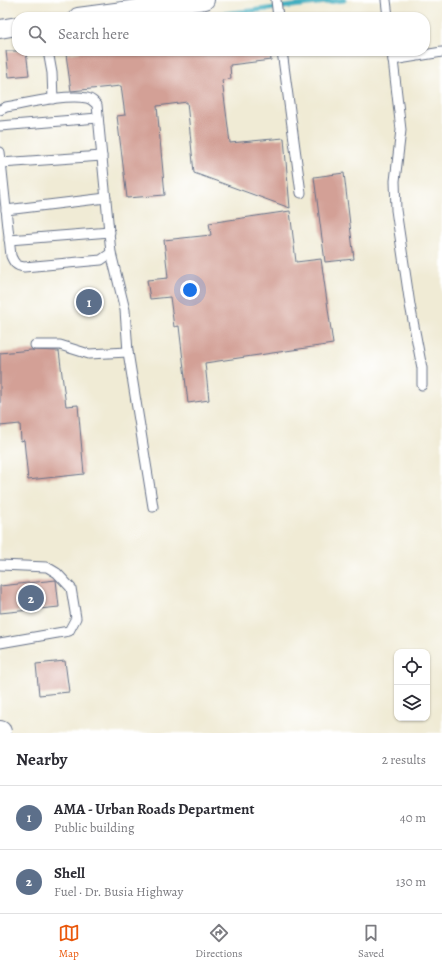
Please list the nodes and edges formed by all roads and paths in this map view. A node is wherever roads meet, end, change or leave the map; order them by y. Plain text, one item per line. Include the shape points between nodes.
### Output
1 (205, 0) edge
2 (276, 0) edge
3 (386, 0) edge
4 (115, 12) edge
5 (277, 12) edge
6 (387, 12) edge
7 (12, 27) edge
8 (0, 29) edge
9 (442, 52) edge
10 (430, 53) edge
11 (49, 56) edge
12 (283, 56) edge
13 (392, 56) edge
14 (53, 99) junction
15 (0, 110) edge
16 (98, 118) junction
17 (0, 126) edge
18 (0, 152) edge
19 (102, 156) junction
20 (1, 163) edge
21 (301, 193) dead end
22 (106, 198) junction
23 (6, 210) junction
24 (110, 232) junction
25 (9, 240) junction
26 (111, 253) junction
27 (35, 345) dead end
28 (128, 352) junction
29 (422, 385) dead end
30 (153, 507) dead end
31 (0, 565) edge
32 (0, 643) edge

1 - 4 street
2 - 5 lane
3 - 6 lane
7 - 8 street
9 - 10 lane
11 - 14 lane
12 - 21 lane
13 - 29 lane via 401,130 395,181 396,210 422,368
14 - 15 lane
14 - 16 lane via 93,100 97,105
16 - 17 lane
16 - 19 lane
18 - 20 lane
19 - 20 lane
19 - 22 lane
20 - 23 lane
22 - 23 lane
22 - 24 lane
23 - 25 lane
24 - 25 lane
24 - 26 lane
25 - 26 lane via 13,262 24,267 101,260
26 - 28 lane via 126,310
27 - 28 lane via 60,345 89,354
28 - 30 lane
31 - 32 lane via 47,567 58,573 71,588 76,618 69,631

